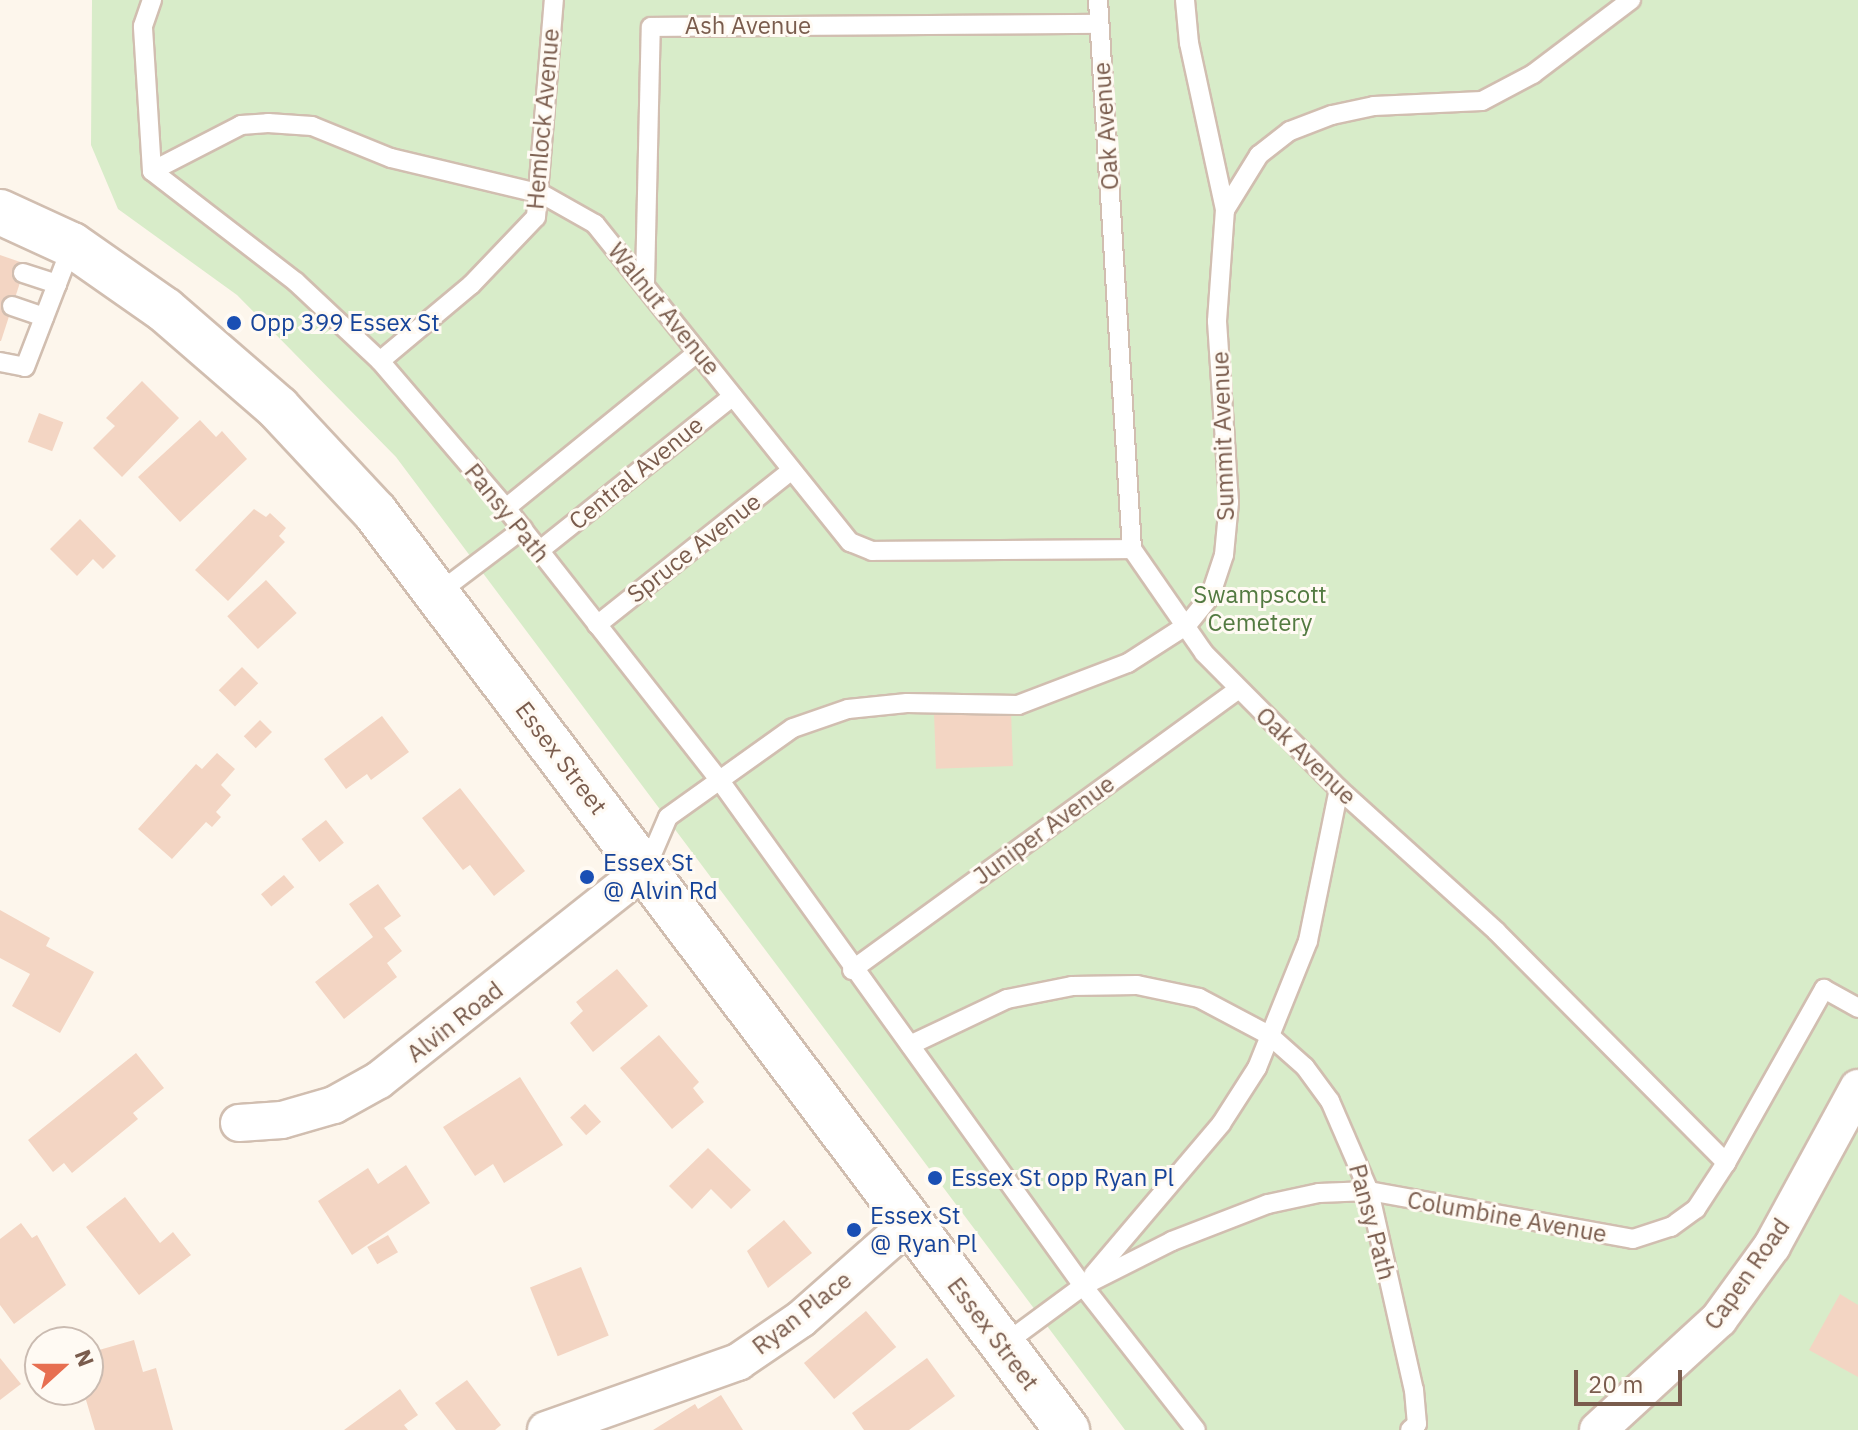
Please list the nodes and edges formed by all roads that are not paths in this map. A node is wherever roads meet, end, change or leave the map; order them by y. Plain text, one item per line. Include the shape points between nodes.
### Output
1 (152, 0) edge
2 (554, 0) edge
3 (1098, 0) edge
4 (1185, 0) edge
5 (1632, 1) edge
6 (1099, 24) junction
7 (152, 171) junction
8 (542, 194) junction
9 (1225, 210) junction
10 (0, 212) edge
11 (65, 264) junction
12 (23, 273) dead end
13 (645, 282) junction
14 (12, 306) dead end
15 (44, 317) junction
16 (698, 352) junction
17 (380, 361) junction
18 (0, 362) edge
19 (733, 396) junction
20 (792, 470) junction
21 (506, 508) junction
22 (523, 529) junction
23 (1132, 549) junction
24 (539, 551) junction
25 (437, 594) junction
26 (597, 625) junction
27 (1187, 625) junction
28 (1237, 690) junction
29 (718, 778) junction
30 (1339, 789) junction
31 (645, 869) junction
32 (852, 970) junction
33 (1858, 1008) edge
34 (1269, 1035) junction
35 (910, 1045) junction
36 (1858, 1088) edge
37 (239, 1123) dead end
38 (1850, 1126) edge
39 (1726, 1163) junction
40 (1369, 1191) junction
41 (910, 1223) junction
42 (1083, 1286) junction
43 (1000, 1346) junction
44 (546, 1430) edge
45 (1067, 1430) edge
46 (1196, 1430) edge
47 (1410, 1430) edge
48 (1598, 1430) edge

1 - 7 lane via 143,26
2 - 8 lane, Hemlock Avenue
3 - 6 lane, Oak Avenue
4 - 9 lane via 1189,43
5 - 9 lane, Summit Avenue via 1533,74 1482,101 1374,106 1290,131 1259,155
6 - 13 lane, Ash Avenue via 651,27
6 - 23 lane, Oak Avenue
7 - 8 lane, Walnut Avenue via 241,125 268,123 312,126 391,158
7 - 17 lane, Pansy Path via 296,282
8 - 13 lane, Walnut Avenue via 595,224
8 - 17 lane, Hemlock Avenue via 536,217 519,240
9 - 27 lane, Summit Avenue via 1217,321 1227,529 1210,597
10 - 11 main road, Essex Street
11 - 12 lane
11 - 15 lane
11 - 25 main road, Essex Street via 165,310 278,408 375,512
13 - 16 lane, Walnut Avenue
14 - 15 lane
15 - 18 lane via 25,367
16 - 19 lane, Walnut Avenue
16 - 21 lane
17 - 21 lane, Pansy Path
19 - 20 lane, Walnut Avenue
19 - 24 lane, Central Avenue
20 - 23 lane, Walnut Avenue via 834,528 872,551
20 - 26 lane, Spruce Avenue
21 - 22 lane, Pansy Path
22 - 24 lane, Pansy Path
22 - 25 lane
23 - 27 lane, Oak Avenue
24 - 26 lane, Pansy Path
25 - 31 main road, Essex Street
26 - 29 lane, Pansy Path
27 - 28 lane, Oak Avenue
27 - 29 lane, Summit Avenue via 1128,663 1018,705 907,703 848,709 820,718 793,728
28 - 30 lane, Oak Avenue
28 - 32 lane, Juniper Avenue
29 - 31 lane, Summit Avenue via 668,817
29 - 32 lane, Pansy Path
30 - 34 lane, Columbine Avenue via 1308,941
30 - 39 lane, Oak Avenue via 1496,931
31 - 37 street, Alvin Road via 379,1080 334,1105 282,1120
31 - 41 main road, Essex Street
32 - 35 lane, Pansy Path
33 - 39 lane via 1824,989
34 - 35 lane, Pansy Path via 1199,998 1137,985 1072,986 1007,999
34 - 40 lane, Pansy Path via 1305,1067 1330,1101
34 - 42 lane, Columbine Avenue via 1257,1068 1221,1124
35 - 42 lane, Pansy Path
36 - 38 street, Capen Road
38 - 48 street, Capen Road via 1719,1319
39 - 40 lane, Columbine Avenue via 1696,1209 1671,1227 1633,1239
40 - 42 lane, Columbine Avenue via 1319,1193 1268,1204 1172,1241
40 - 47 lane, Pansy Path via 1414,1390 1417,1424
41 - 43 main road, Essex Street
41 - 44 street, Ryan Place via 801,1319 738,1362
42 - 43 lane, Columbine Avenue
42 - 46 lane, Pansy Path
43 - 45 main road, Essex Street

